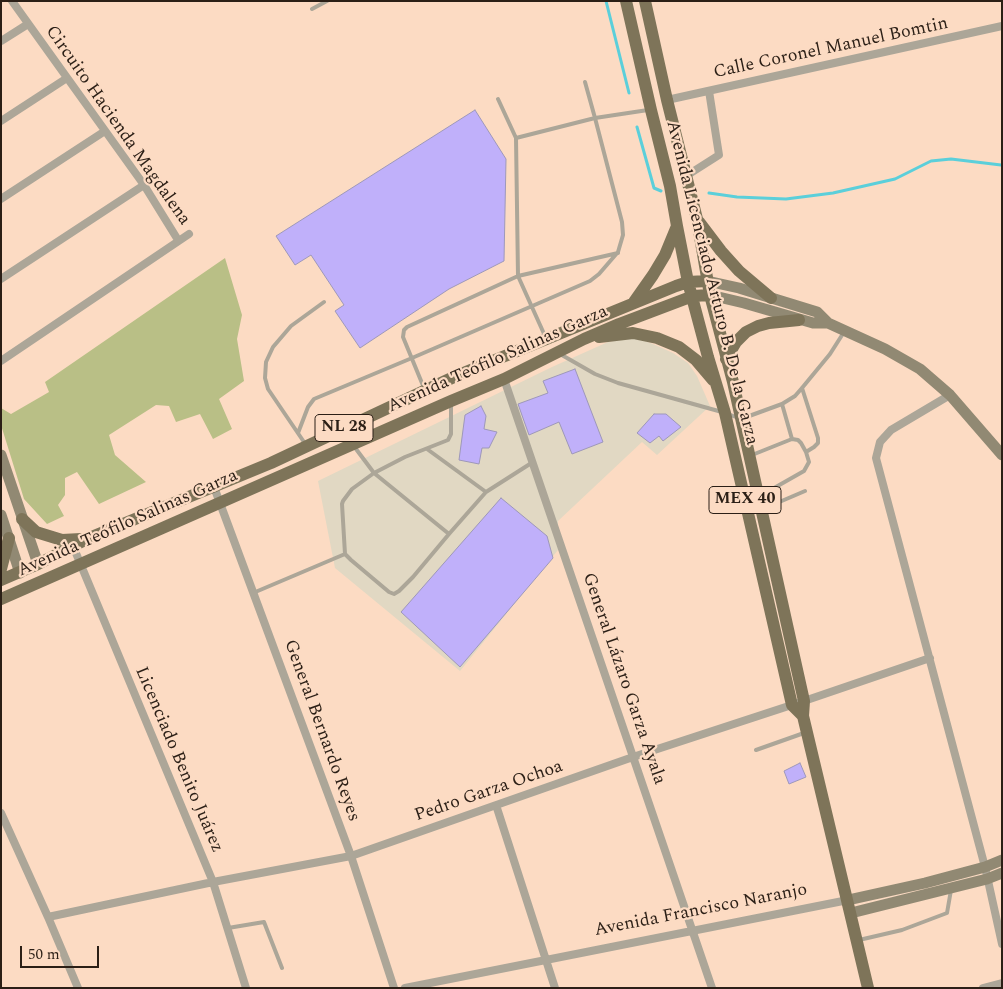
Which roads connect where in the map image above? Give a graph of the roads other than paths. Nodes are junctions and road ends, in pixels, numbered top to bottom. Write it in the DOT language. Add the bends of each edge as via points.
graph roads {
  1 [pos="12,1"];
  2 [pos="327,1"];
  3 [pos="626,1"];
  4 [pos="646,1"];
  5 [pos="312,9"];
  6 [pos="28,24"];
  7 [pos="1002,26"];
  8 [pos="1,41"];
  9 [pos="67,78"];
  10 [pos="664,81"];
  11 [pos="585,82"];
  12 [pos="709,91"];
  13 [pos="498,99"];
  14 [pos="667,100"];
  15 [pos="651,110"];
  16 [pos="596,118"];
  17 [pos="1,122"];
  18 [pos="105,131"];
  19 [pos="516,138"];
  20 [pos="677,139"];
  21 [pos="686,176"];
  22 [pos="144,186"];
  23 [pos="1,199"];
  24 [pos="697,219"];
  25 [pos="677,226"];
  26 [pos="189,234"];
  27 [pos="178,240"];
  28 [pos="618,252"];
  29 [pos="518,276"];
  30 [pos="1,279"];
  31 [pos="707,281"];
  32 [pos="688,282"];
  33 [pos="710,295"];
  34 [pos="693,296"];
  35 [pos="771,298"];
  36 [pos="324,302"];
  37 [pos="634,303"];
  38 [pos="532,307"];
  39 [pos="799,320"];
  40 [pos="828,323"];
  41 [pos="846,330"];
  42 [pos="546,338"];
  43 [pos="584,339"];
  44 [pos="558,352"];
  45 [pos="412,358"];
  46 [pos="726,359"];
  47 [pos="1,361"];
  48 [pos="456,376"];
  49 [pos="504,379"];
  50 [pos="716,384"];
  51 [pos="802,388"];
  52 [pos="424,390"];
  53 [pos="464,395"];
  54 [pos="950,395"];
  55 [pos="451,401"];
  56 [pos="782,404"];
  57 [pos="725,413"];
  58 [pos="740,418"];
  59 [pos="298,433"];
  60 [pos="792,439"];
  61 [pos="352,444"];
  62 [pos="306,446"];
  63 [pos="427,449"];
  64 [pos="806,452"];
  65 [pos="1002,455"];
  66 [pos="1,456"];
  67 [pos="750,456"];
  68 [pos="533,462"];
  69 [pos="374,473"];
  70 [pos="214,487"];
  71 [pos="805,491"];
  72 [pos="486,492"];
  73 [pos="758,497"];
  74 [pos="220,502"];
  75 [pos="761,510"];
  76 [pos="1,515"];
  77 [pos="22,519"];
  78 [pos="449,534"];
  79 [pos="9,538"];
  80 [pos="89,538"];
  81 [pos="72,546"];
  82 [pos="345,554"];
  83 [pos="38,564"];
  84 [pos="80,564"];
  85 [pos="1,569"];
  86 [pos="20,573"];
  87 [pos="1,580"];
  88 [pos="253,593"];
  89 [pos="1,599"];
  90 [pos="930,658"];
  91 [pos="798,703"];
  92 [pos="807,733"];
  93 [pos="756,750"];
  94 [pos="633,757"];
  95 [pos="496,805"];
  96 [pos="1,813"];
  97 [pos="351,856"];
  98 [pos="1002,860"];
  99 [pos="984,867"];
  100 [pos="1002,873"];
  101 [pos="987,879"];
  102 [pos="213,882"];
  103 [pos="951,888"];
  104 [pos="848,900"];
  105 [pos="851,913"];
  106 [pos="48,917"];
  107 [pos="228,928"];
  108 [pos="693,931"];
  109 [pos="857,940"];
  110 [pos="1002,944"];
  111 [pos="546,959"];
  112 [pos="282,968"];
  113 [pos="1002,983"];
  114 [pos="78,988"];
  115 [pos="246,988"];
  116 [pos="394,988"];
  117 [pos="405,988"];
  118 [pos="555,988"];
  119 [pos="712,988"];
  120 [pos="868,988"];
  121 [pos="983,988"];
  1 -- 6 [label="street, Circuito Hacienda Magdalena"];
  2 -- 5 [label="lane"];
  3 -- 15 [label="main road, Avenida Licenciado Arturo B. De la Garza / MEX 40"];
  4 -- 10 [label="main road, Avenida Licenciado Arturo B. De la Garza / MEX 40"];
  6 -- 8 [label="street"];
  6 -- 9 [label="street, Circuito Hacienda Magdalena"];
  7 -- 12 [label="street, Calle Coronel Manuel Bomtin"];
  9 -- 17 [label="street"];
  9 -- 18 [label="street, Circuito Hacienda Magdalena"];
  10 -- 14 [label="main road, Avenida Licenciado Arturo B. De la Garza / MEX 40"];
  10 -- 15 [label="main road"];
  11 -- 16 [label="lane"];
  12 -- 14 [label="street, Calle Coronel Manuel Bomtin"];
  12 -- 21 [label="street" via="719,155"];
  13 -- 19 [label="lane"];
  14 -- 20 [label="main road, Avenida Licenciado Arturo B. De la Garza / MEX 40"];
  15 -- 16 [label="lane"];
  15 -- 20 [label="main road"];
  15 -- 25 [label="main road, Avenida Licenciado Arturo B. De la Garza / MEX 40"];
  16 -- 19 [label="lane"];
  16 -- 28 [label="lane" via="622,222 623,235"];
  18 -- 22 [label="street, Circuito Hacienda Magdalena"];
  18 -- 23 [label="street"];
  19 -- 29 [label="lane"];
  20 -- 21 [label="main road, Avenida Licenciado Arturo B. De la Garza / MEX 40"];
  21 -- 24 [label="main road, Avenida Licenciado Arturo B. De la Garza / MEX 40"];
  22 -- 27 [label="street, Circuito Hacienda Magdalena"];
  22 -- 30 [label="street"];
  24 -- 31 [label="main road, Avenida Licenciado Arturo B. De la Garza / MEX 40"];
  24 -- 35 [label="main road" via="739,271"];
  25 -- 32 [label="main road, Avenida Licenciado Arturo B. De la Garza / MEX 40"];
  25 -- 37 [label="main road" via="665,255"];
  26 -- 27 [label="street"];
  27 -- 47 [label="street, Circuito Hacienda Magdalena"];
  28 -- 29 [label="lane"];
  28 -- 38 [label="lane" via="590,281"];
  29 -- 38 [label="lane"];
  29 -- 45 [label="lane" via="407,327 403,337"];
  31 -- 32 [label="main road, Avenida Teófilo Salinas Garza / NL 28"];
  31 -- 33 [label="main road, Avenida Licenciado Arturo B. De la Garza / MEX 40"];
  31 -- 35 [label="main road"];
  32 -- 34 [label="main road, Avenida Licenciado Arturo B. De la Garza / MEX 40"];
  32 -- 37 [label="main road, Avenida Teófilo Salinas Garza / NL 28"];
  33 -- 34 [label="main road, Avenida Teófilo Salinas Garza / NL 28"];
  33 -- 39 [label="main road"];
  33 -- 46 [label="main road, Avenida Licenciado Arturo B. De la Garza / MEX 40"];
  34 -- 43 [label="main road, Avenida Teófilo Salinas Garza / NL 28"];
  34 -- 50 [label="main road, Avenida Licenciado Arturo B. De la Garza / MEX 40"];
  35 -- 40 [label="main road" via="816,312"];
  36 -- 59 [label="lane" via="291,326 273,347 266,362 268,389"];
  37 -- 42 [label="main road, Avenida Teófilo Salinas Garza / NL 28"];
  38 -- 42 [label="lane"];
  38 -- 45 [label="lane"];
  39 -- 40 [label="main road"];
  39 -- 46 [label="main road" via="769,323 746,332"];
  40 -- 41 [label="main road"];
  41 -- 51 [label="lane"];
  41 -- 54 [label="main road" via="920,368"];
  42 -- 48 [label="main road, Avenida Teófilo Salinas Garza / NL 28"];
  43 -- 44 [label="main road, Avenida Teófilo Salinas Garza / NL 28"];
  43 -- 50 [label="main road" via="634,333 657,338 679,347 696,360"];
  44 -- 49 [label="main road, Avenida Teófilo Salinas Garza / NL 28"];
  44 -- 57 [label="lane" via="595,374 618,383"];
  45 -- 52 [label="lane"];
  45 -- 59 [label="lane" via="314,399"];
  46 -- 58 [label="main road, Avenida Licenciado Arturo B. De la Garza / MEX 40"];
  48 -- 52 [label="main road, Avenida Teófilo Salinas Garza / NL 28"];
  48 -- 53 [label="main road"];
  49 -- 53 [label="main road, Avenida Teófilo Salinas Garza / NL 28"];
  49 -- 68 [label="street, General Lázaro Garza Ayala"];
  50 -- 57 [label="main road, Avenida Licenciado Arturo B. De la Garza / MEX 40"];
  51 -- 56 [label="lane"];
  51 -- 64 [label="lane" via="818,438 818,443"];
  52 -- 62 [label="main road, Avenida Teófilo Salinas Garza / NL 28"];
  53 -- 55 [label="main road, Avenida Teófilo Salinas Garza / NL 28"];
  54 -- 65 [label="main road"];
  54 -- 90 [label="street" via="891,430 880,442 876,458"];
  55 -- 61 [label="main road, Avenida Teófilo Salinas Garza / NL 28"];
  55 -- 63 [label="lane" via="451,434 448,440"];
  56 -- 58 [label="lane"];
  56 -- 60 [label="lane"];
  57 -- 58 [label="lane"];
  57 -- 91 [label="main road, Avenida Licenciado Arturo B. De la Garza / MEX 40"];
  58 -- 67 [label="main road, Avenida Licenciado Arturo B. De la Garza / MEX 40"];
  59 -- 62 [label="lane"];
  60 -- 64 [label="lane" via="798,440"];
  60 -- 67 [label="lane"];
  61 -- 69 [label="lane"];
  61 -- 74 [label="main road, Avenida Teófilo Salinas Garza / NL 28"];
  62 -- 70 [label="main road, Avenida Teófilo Salinas Garza / NL 28"];
  63 -- 69 [label="lane"];
  63 -- 72 [label="lane"];
  64 -- 73 [label="lane" via="809,462 804,471"];
  66 -- 77 [label="main road"];
  67 -- 73 [label="main road, Avenida Licenciado Arturo B. De la Garza / MEX 40"];
  68 -- 72 [label="lane"];
  68 -- 94 [label="street, General Lázaro Garza Ayala"];
  69 -- 78 [label="lane"];
  69 -- 82 [label="lane" via="352,489 343,501"];
  70 -- 74 [label="street, General Bernardo Reyes"];
  70 -- 80 [label="main road, Avenida Teófilo Salinas Garza / NL 28"];
  71 -- 75 [label="lane"];
  72 -- 78 [label="lane"];
  73 -- 75 [label="main road, Avenida Licenciado Arturo B. De la Garza / MEX 40"];
  74 -- 84 [label="main road, Avenida Teófilo Salinas Garza / NL 28"];
  74 -- 88 [label="street, General Bernardo Reyes"];
  75 -- 91 [label="main road, Avenida Licenciado Arturo B. De la Garza / MEX 40"];
  76 -- 79 [label="main road"];
  77 -- 80 [label="main road" via="36,532 62,540"];
  77 -- 83 [label="main road"];
  78 -- 82 [label="lane" via="414,577 394,594"];
  79 -- 85 [label="main road"];
  79 -- 86 [label="main road"];
  80 -- 81 [label="main road, Avenida Teófilo Salinas Garza / NL 28"];
  81 -- 83 [label="main road, Avenida Teófilo Salinas Garza / NL 28"];
  81 -- 84 [label="street, Licenciado Benito Juárez"];
  82 -- 88 [label="lane"];
  83 -- 86 [label="main road, Avenida Teófilo Salinas Garza / NL 28"];
  84 -- 89 [label="main road, Avenida Teófilo Salinas Garza / NL 28"];
  84 -- 102 [label="street, Licenciado Benito Juárez"];
  86 -- 87 [label="main road, Avenida Teófilo Salinas Garza / NL 28"];
  88 -- 97 [label="street, General Bernardo Reyes"];
  90 -- 91 [label="street, Pedro Garza Ochoa"];
  90 -- 99 [label="street"];
  91 -- 92 [label="main road, Avenida Licenciado Arturo B. De la Garza / MEX 40"];
  91 -- 94 [label="street, Pedro Garza Ochoa"];
  92 -- 93 [label="lane"];
  92 -- 104 [label="main road, Avenida Licenciado Arturo B. De la Garza / MEX 40"];
  94 -- 95 [label="street, Pedro Garza Ochoa"];
  94 -- 108 [label="street, General Lázaro Garza Ayala"];
  95 -- 97 [label="street, Pedro Garza Ochoa"];
  95 -- 111 [label="street"];
  96 -- 106 [label="street"];
  97 -- 102 [label="street, Pedro Garza Ochoa"];
  97 -- 116 [label="street, General Bernardo Reyes"];
  98 -- 99 [label="main road, Avenida Francisco Naranjo"];
  99 -- 101 [label="street"];
  99 -- 104 [label="main road, Avenida Francisco Naranjo"];
  100 -- 101 [label="main road"];
  101 -- 103 [label="main road"];
  101 -- 110 [label="street"];
  102 -- 106 [label="street, Pedro Garza Ochoa"];
  102 -- 107 [label="street, Licenciado Benito Juárez"];
  103 -- 105 [label="main road"];
  103 -- 109 [label="lane" via="946,913 902,930"];
  104 -- 105 [label="main road, Avenida Licenciado Arturo B. De la Garza / MEX 40"];
  104 -- 108 [label="street, Avenida Francisco Naranjo"];
  105 -- 109 [label="main road, Avenida Licenciado Arturo B. De la Garza / MEX 40"];
  106 -- 114 [label="street"];
  107 -- 112 [label="lane" via="264,922"];
  107 -- 115 [label="street, Licenciado Benito Juárez"];
  108 -- 111 [label="street, Avenida Francisco Naranjo"];
  108 -- 119 [label="street, General Lázaro Garza Ayala"];
  109 -- 120 [label="main road, Avenida Licenciado Arturo B. De la Garza / MEX 40"];
  111 -- 117 [label="street, Avenida Francisco Naranjo"];
  111 -- 118 [label="street"];
  113 -- 121 [label="street"];
}
